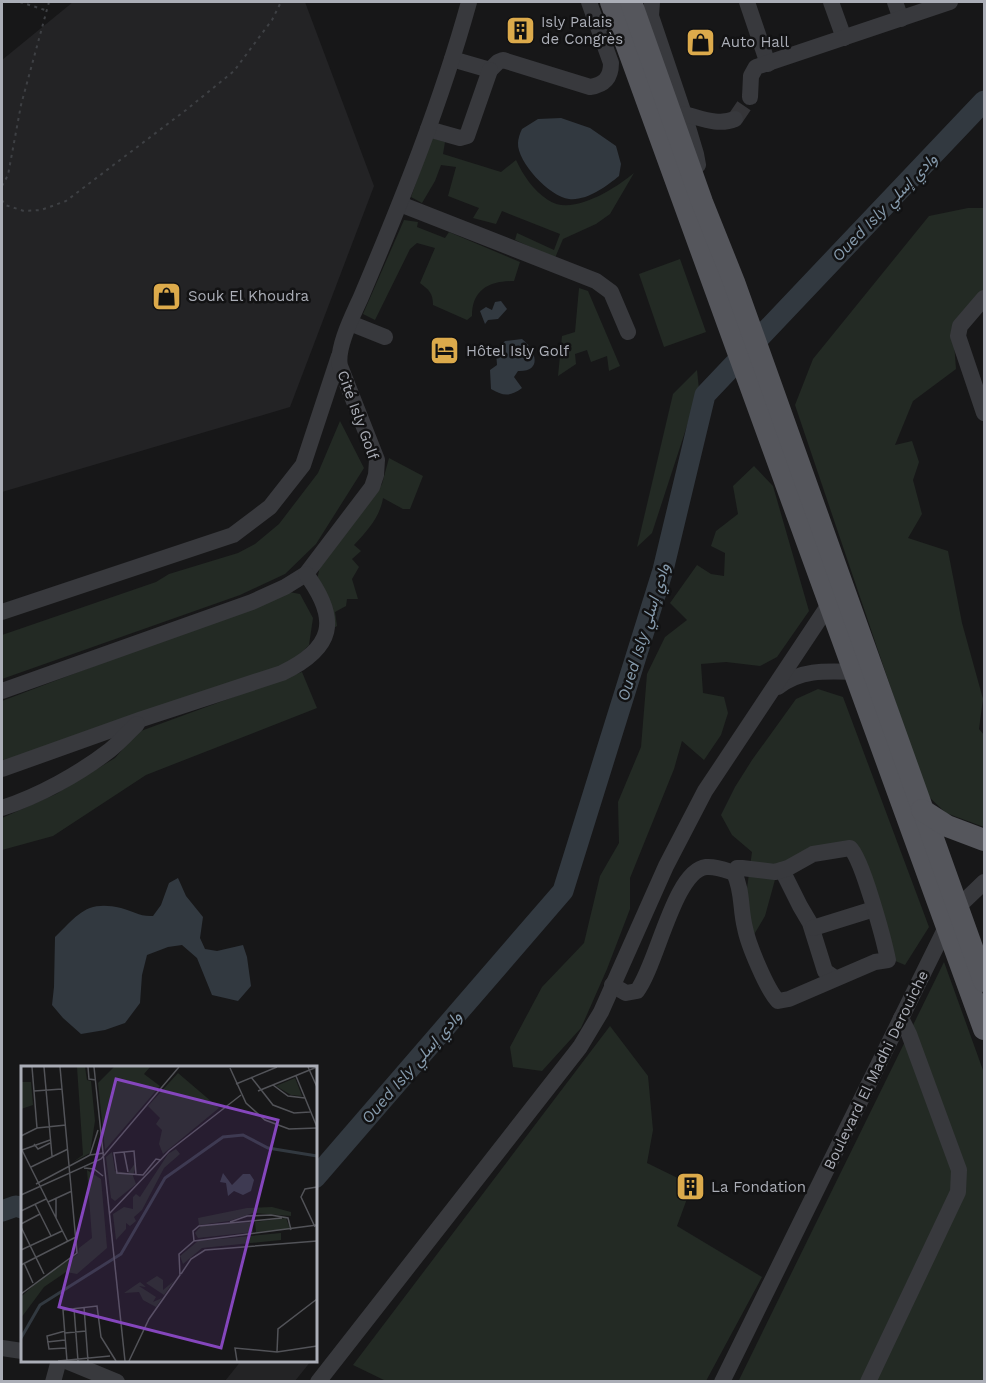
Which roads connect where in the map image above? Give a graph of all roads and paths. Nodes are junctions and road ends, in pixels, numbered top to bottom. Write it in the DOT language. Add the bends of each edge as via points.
graph roads {
  1 [pos="20,2"];
  2 [pos="49,2"];
  3 [pos="281,2"];
  4 [pos="469,2"];
  5 [pos="589,2"];
  6 [pos="611,2"];
  7 [pos="631,2"];
  8 [pos="652,2"];
  9 [pos="747,2"];
  10 [pos="831,2"];
  11 [pos="895,2"];
  12 [pos="950,2"];
  13 [pos="45,10"];
  14 [pos="901,19"];
  15 [pos="844,38"];
  16 [pos="452,59"];
  17 [pos="632,60"];
  18 [pos="768,64"];
  19 [pos="490,70"];
  20 [pos="579,84"];
  21 [pos="750,97"];
  22 [pos="684,114"];
  23 [pos="735,119"];
  24 [pos="428,129"];
  25 [pos="2,186"];
  26 [pos="2,200"];
  27 [pos="702,202"];
  28 [pos="400,204"];
  29 [pos="984,298"];
  30 [pos="732,304"];
  31 [pos="350,323"];
  32 [pos="628,332"];
  33 [pos="385,337"];
  34 [pos="339,356"];
  35 [pos="984,413"];
  36 [pos="782,443"];
  37 [pos="306,574"];
  38 [pos="830,603"];
  39 [pos="2,612"];
  40 [pos="855,672"];
  41 [pos="2,691"];
  42 [pos="772,691"];
  43 [pos="142,719"];
  44 [pos="2,769"];
  45 [pos="2,808"];
  46 [pos="922,810"];
  47 [pos="984,840"];
  48 [pos="782,870"];
  49 [pos="734,873"];
  50 [pos="984,882"];
  51 [pos="874,909"];
  52 [pos="813,928"];
  53 [pos="958,934"];
  54 [pos="834,978"];
  55 [pos="984,981"];
  56 [pos="612,985"];
  57 [pos="902,1018"];
  58 [pos="984,1029"];
  59 [pos="2,1348"];
  60 [pos="21,1351"];
  61 [pos="58,1362"];
  62 [pos="69,1362"];
  63 [pos="53,1382"];
  64 [pos="117,1382"];
  65 [pos="318,1382"];
  66 [pos="722,1382"];
  67 [pos="868,1382"];
  1 -- 13 [label="path"];
  2 -- 13 [label="path"];
  3 -- 26 [label="path" via="234,70 66,201 24,211 5,205"];
  4 -- 16 [label="street, Cité Isly Golf"];
  5 -- 20 [label="street" via="611,72 599,86"];
  6 -- 17 [label="main road"];
  7 -- 27 [label="main road"];
  8 -- 22 [label="street" via="651,16"];
  9 -- 18 [label="street"];
  10 -- 15 [label="street"];
  11 -- 14 [label="street"];
  12 -- 14 [label="street"];
  13 -- 25 [label="path" via="8,176"];
  14 -- 15 [label="street"];
  15 -- 18 [label="street"];
  16 -- 19 [label="street"];
  16 -- 24 [label="street, Cité Isly Golf"];
  17 -- 20 [label="street" via="609,92 590,94"];
  17 -- 30 [label="main road"];
  18 -- 21 [label="street" via="752,72"];
  19 -- 20 [label="street" via="503,60"];
  19 -- 24 [label="street" via="467,136 460,138"];
  22 -- 23 [label="street" via="717,122"];
  22 -- 27 [label="street" via="696,154"];
  24 -- 28 [label="street, Cité Isly Golf"];
  27 -- 30 [label="main road"];
  28 -- 31 [label="street, Cité Isly Golf"];
  28 -- 32 [label="street" via="596,281 611,292"];
  29 -- 35 [label="street" via="958,332"];
  30 -- 36 [label="main road"];
  31 -- 33 [label="street"];
  31 -- 34 [label="street, Cité Isly Golf"];
  34 -- 37 [label="street, Cité Isly Golf" via="377,460 376,475 366,497"];
  34 -- 39 [label="street" via="303,465 270,507 232,535"];
  36 -- 38 [label="main road"];
  36 -- 46 [label="main road"];
  37 -- 41 [label="street, Cité Isly Golf" via="252,602"];
  37 -- 43 [label="street" via="327,613 327,628 323,640 302,663"];
  38 -- 40 [label="main road"];
  38 -- 42 [label="street"];
  40 -- 42 [label="street" via="800,675"];
  40 -- 53 [label="main road"];
  42 -- 56 [label="street" via="705,791"];
  43 -- 44 [label="street"];
  43 -- 45 [label="street" via="110,750 81,769"];
  46 -- 47 [label="main road" via="947,826"];
  46 -- 53 [label="main road"];
  48 -- 49 [label="street" via="737,868"];
  48 -- 51 [label="street" via="813,854 850,848"];
  48 -- 52 [label="street"];
  49 -- 54 [label="street" via="750,946 775,999 789,999"];
  49 -- 56 [label="street" via="708,866 693,873 680,892 641,985 632,993"];
  50 -- 53 [label="street"];
  51 -- 52 [label="street"];
  51 -- 54 [label="street" via="888,960"];
  52 -- 54 [label="street" via="825,971"];
  53 -- 55 [label="main road"];
  53 -- 57 [label="street, Boulevard El Madhi Derouiche"];
  53 -- 58 [label="main road"];
  56 -- 65 [label="street" via="580,1047"];
  57 -- 66 [label="street, Boulevard El Madhi Derouiche"];
  57 -- 67 [label="street" via="959,1170 960,1182"];
  59 -- 60 [label="street"];
  61 -- 63 [label="street"];
  62 -- 64 [label="street"];
}
